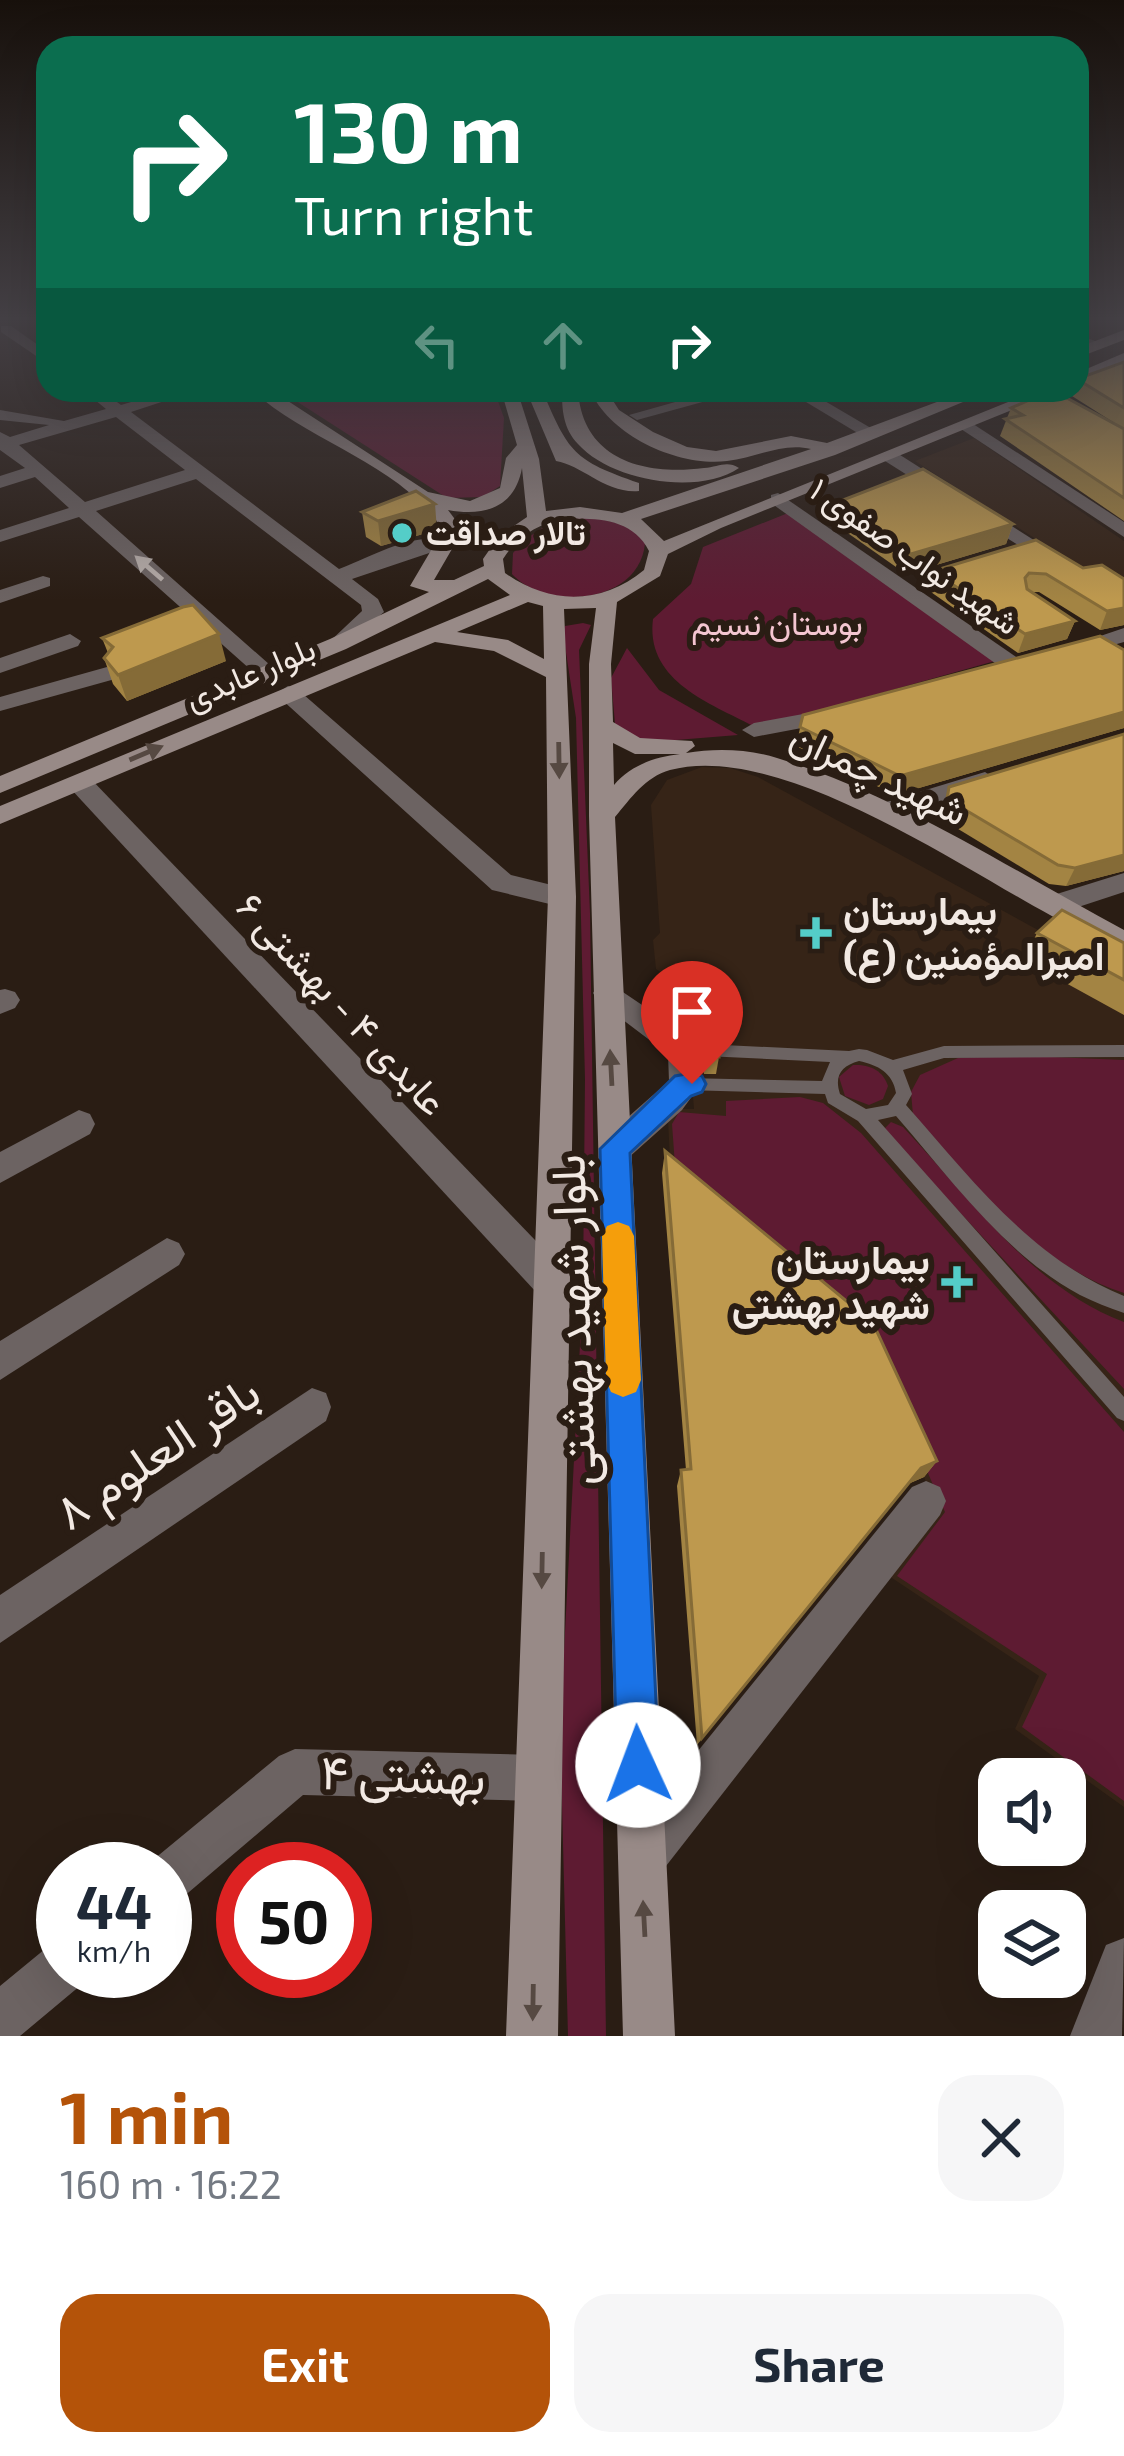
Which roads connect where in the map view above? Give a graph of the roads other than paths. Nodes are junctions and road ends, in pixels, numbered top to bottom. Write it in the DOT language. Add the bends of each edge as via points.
graph roads {
  1 [pos="117,411"];
  2 [pos="121,411"];
  3 [pos="292,411"];
  4 [pos="515,411"];
  5 [pos="542,411"];
  6 [pos="571,411"];
  7 [pos="611,411"];
  8 [pos="653,411"];
  9 [pos="831,411"];
  10 [pos="931,411"];
  11 [pos="1009,411"];
  12 [pos="0,415"];
  13 [pos="637,415"];
  14 [pos="74,424"];
  15 [pos="967,425"];
  16 [pos="872,434"];
  17 [pos="552,439"];
  18 [pos="651,439"];
  19 [pos="2,442"];
  20 [pos="526,446"];
  21 [pos="760,449"];
  22 [pos="598,451"];
  23 [pos="829,451"];
  24 [pos="891,457"];
  25 [pos="38,470"];
  26 [pos="201,471"];
  27 [pos="533,479"];
  28 [pos="565,480"];
  29 [pos="0,482"];
  30 [pos="722,489"];
  31 [pos="413,491"];
  32 [pos="778,500"];
  33 [pos="680,501"];
  34 [pos="83,510"];
  35 [pos="537,518"];
  36 [pos="617,518"];
  37 [pos="714,524"];
  38 [pos="1124,531"];
  39 [pos="0,536"];
  40 [pos="443,545"];
  41 [pos="1033,545"];
  42 [pos="658,551"];
  43 [pos="1011,552"];
  44 [pos="493,569"];
  45 [pos="340,576"];
  46 [pos="1085,580"];
  47 [pos="43,582"];
  48 [pos="459,586"];
  49 [pos="0,597"];
  50 [pos="541,599"];
  51 [pos="608,600"];
  52 [pos="1064,621"];
  53 [pos="427,635"];
  54 [pos="1124,635"];
  55 [pos="70,641"];
  56 [pos="602,643"];
  57 [pos="1097,643"];
  58 [pos="338,644"];
  59 [pos="555,659"];
  60 [pos="1124,661"];
  61 [pos="0,666"];
  62 [pos="1014,666"];
  63 [pos="268,673"];
  64 [pos="107,674"];
  65 [pos="978,676"];
  66 [pos="288,693"];
  67 [pos="0,704"];
  68 [pos="852,710"];
  69 [pos="600,724"];
  70 [pos="754,730"];
  71 [pos="1014,772"];
  72 [pos="79,782"];
  73 [pos="0,784"];
  74 [pos="882,812"];
  75 [pos="0,816"];
  76 [pos="602,816"];
  77 [pos="1124,882"];
  78 [pos="562,897"];
  79 [pos="1054,905"];
  80 [pos="1124,944"];
  81 [pos="608,994"];
  82 [pos="683,1049"];
  83 [pos="1124,1052"];
  84 [pos="848,1057"];
  85 [pos="892,1067"];
  86 [pos="685,1084"];
  87 [pos="829,1088"];
  88 [pos="897,1106"];
  89 [pos="864,1116"];
  90 [pos="79,1124"];
  91 [pos="615,1149"];
  92 [pos="0,1169"];
  93 [pos="167,1255"];
  94 [pos="549,1280"];
  95 [pos="1124,1305"];
  96 [pos="0,1362"];
  97 [pos="312,1408"];
  98 [pos="1124,1412"];
  99 [pos="926,1501"];
  100 [pos="0,1621"];
  101 [pos="537,1778"];
  102 [pos="192,1858"];
  103 [pos="641,1860"];
  104 [pos="1124,1964"];
  105 [pos="36,1989"];
  106 [pos="0,2019"];
  107 [pos="532,2036"];
  108 [pos="649,2036"];
  109 [pos="1096,2036"];
  1 -- 14 [label="street"];
  2 -- 26 [label="street"];
  3 -- 31 [label="main road"];
  4 -- 20 [label="main road"];
  5 -- 17 [label="main road"];
  6 -- 22 [label="main road"];
  7 -- 18 [label="main road"];
  8 -- 13 [label="street"];
  9 -- 16 [label="street"];
  10 -- 16 [label="main road"];
  11 -- 15 [label="main road"];
  12 -- 14 [label="street"];
  14 -- 19 [label="street"];
  15 -- 24 [label="main road"];
  15 -- 38 [label="street"];
  16 -- 23 [label="main road"];
  17 -- 28 [label="main road"];
  17 -- 30 [label="main road" via="582,469 622,486"];
  18 -- 21 [label="main road" via="704,456"];
  18 -- 22 [label="main road" via="642,457"];
  19 -- 25 [label="street"];
  20 -- 27 [label="main road"];
  20 -- 31 [label="main road" via="509,490 490,504 457,507"];
  21 -- 22 [label="main road" via="723,470 675,476 624,467"];
  21 -- 23 [label="main road" via="802,439"];
  23 -- 30 [label="main road"];
  24 -- 32 [label="main road"];
  24 -- 41 [label="street"];
  25 -- 29 [label="street"];
  25 -- 34 [label="street"];
  26 -- 34 [label="street"];
  26 -- 45 [label="street"];
  27 -- 28 [label="main road"];
  27 -- 35 [label="main road"];
  28 -- 36 [label="main road"];
  30 -- 33 [label="main road"];
  31 -- 40 [label="main road" via="451,522"];
  32 -- 37 [label="main road"];
  32 -- 62 [label="street, شهید نواب صفوی ۱" via="912,583"];
  33 -- 36 [label="main road"];
  33 -- 37 [label="main road" via="681,518"];
  34 -- 39 [label="street"];
  63 -- 34 [label="street, one-way"];
  35 -- 36 [label="main road"];
  35 -- 44 [label="main road" via="498,549"];
  36 -- 42 [label="main road" via="652,536"];
  37 -- 42 [label="main road"];
  40 -- 45 [label="street"];
  40 -- 48 [label="main road" via="420,586"];
  41 -- 43 [label="street"];
  41 -- 46 [label="street"];
  42 -- 51 [label="main road" via="645,581"];
  44 -- 48 [label="main road, بلوار عابدی"];
  44 -- 50 [label="main road" via="503,583"];
  45 -- 58 [label="street" via="373,612"];
  47 -- 49 [label="street"];
  48 -- 58 [label="main road, بلوار عابدی"];
  50 -- 51 [label="main road, بلوار عابدی"];
  50 -- 53 [label="main road, بلوار عابدی"];
  50 -- 59 [label="main road, بلوار شهید بهشتی"];
  51 -- 56 [label="main road, بلوار شهید بهشتی"];
  52 -- 57 [label="street"];
  53 -- 59 [label="main road"];
  53 -- 66 [label="main road, بلوار عابدی"];
  54 -- 57 [label="street"];
  55 -- 61 [label="street"];
  56 -- 59 [label="main road" via="582,637"];
  56 -- 69 [label="main road, بلوار شهید بهشتی"];
  57 -- 60 [label="street"];
  57 -- 62 [label="street"];
  58 -- 63 [label="main road, بلوار عابدی"];
  59 -- 78 [label="main road, بلوار شهید بهشتی, one-way"];
  62 -- 65 [label="street"];
  63 -- 73 [label="main road, بلوار عابدی"];
  64 -- 67 [label="street"];
  72 -- 66 [label="main road, بلوار عابدی, one-way"];
  66 -- 78 [label="street" via="502,883"];
  68 -- 70 [label="street"];
  69 -- 74 [label="main road" via="622,742 649,749 755,748 825,776"];
  69 -- 76 [label="main road, بلوار شهید بهشتی"];
  71 -- 74 [label="street"];
  72 -- 75 [label="main road, بلوار عابدی"];
  72 -- 94 [label="street, عابدی ۴ - بهشتی ۶"];
  74 -- 76 [label="main road, شهید چمران" via="771,764 717,756 646,770"];
  74 -- 79 [label="main road, شهید چمران"];
  76 -- 81 [label="main road, بلوار شهید بهشتی"];
  77 -- 79 [label="street"];
  78 -- 94 [label="main road, بلوار شهید بهشتی"];
  79 -- 80 [label="main road, شهید چمران"];
  81 -- 82 [label="street"];
  91 -- 81 [label="main road, بلوار شهید بهشتی, one-way"];
  82 -- 84 [label="lane"];
  82 -- 86 [label="street"];
  83 -- 85 [label="lane" via="944,1052"];
  84 -- 85 [label="lane" via="871,1056"];
  84 -- 87 [label="lane" via="831,1068"];
  85 -- 88 [label="lane" via="903,1084"];
  86 -- 87 [label="lane"];
  86 -- 91 [label="street"];
  87 -- 89 [label="lane"];
  88 -- 89 [label="lane"];
  88 -- 95 [label="lane" via="1030,1251 1071,1284"];
  89 -- 98 [label="lane"];
  90 -- 92 [label="street"];
  91 -- 103 [label="main road, بلوار شهید بهشتی"];
  93 -- 96 [label="street"];
  94 -- 101 [label="main road, بلوار شهید بهشتی, one-way"];
  97 -- 100 [label="street, باقر العلوم ۸"];
  99 -- 103 [label="street"];
  101 -- 102 [label="street, بهشتی ۴" via="295,1772"];
  101 -- 107 [label="main road, بلوار شهید بهشتی, one-way"];
  108 -- 103 [label="main road, بلوار شهید بهشتی, one-way"];
  104 -- 109 [label="street"];
  105 -- 106 [label="street"];
}
